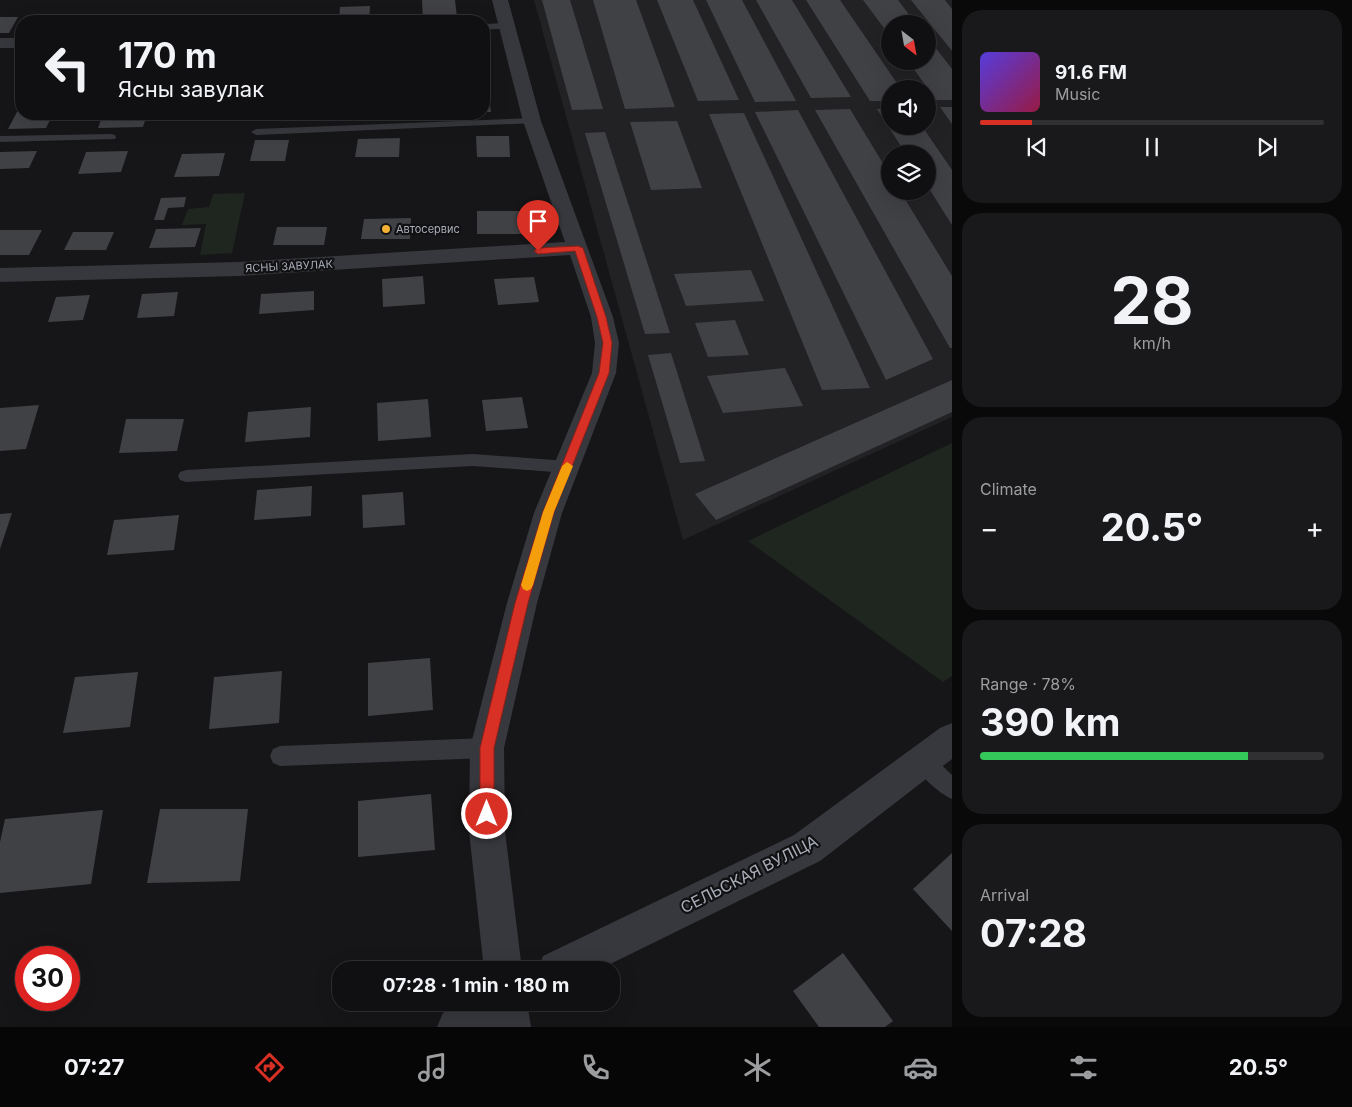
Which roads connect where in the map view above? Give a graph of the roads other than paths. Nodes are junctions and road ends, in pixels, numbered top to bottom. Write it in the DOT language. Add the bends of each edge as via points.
graph roads {
  1 [pos="500,0"];
  2 [pos="495,27"];
  3 [pos="0,43"];
  4 [pos="15,43"];
  5 [pos="532,121"];
  6 [pos="256,132"];
  7 [pos="111,137"];
  8 [pos="0,139"];
  9 [pos="578,248"];
  10 [pos="0,275"];
  11 [pos="567,467"];
  12 [pos="186,476"];
  13 [pos="952,739"];
  14 [pos="487,748"];
  15 [pos="280,756"];
  16 [pos="924,761"];
  17 [pos="952,789"];
  18 [pos="502,961"];
  19 [pos="575,961"];
  20 [pos="481,1011"];
  21 [pos="508,1011"];
  22 [pos="457,1027"];
  23 [pos="511,1027"];
  1 -- 2 [label="street"];
  2 -- 5 [label="street"];
  3 -- 4 [label="street"];
  5 -- 6 [label="lane"];
  5 -- 9 [label="street"];
  7 -- 8 [label="lane"];
  9 -- 10 [label="street, ЯСНЫ ЗАВУЛАК" via="239,269"];
  9 -- 11 [label="street" via="602,317 607,343 604,373"];
  11 -- 12 [label="lane" via="473,460"];
  11 -- 14 [label="street" via="548,512 522,603"];
  13 -- 16 [label="street, СЕЛЬСКАЯ ВУЛІЦА"];
  14 -- 15 [label="lane"];
  14 -- 18 [label="street" via="487,831"];
  16 -- 17 [label="lane"];
  16 -- 19 [label="street, СЕЛЬСКАЯ ВУЛІЦА" via="807,848"];
  20 -- 22 [label="street"];
  21 -- 23 [label="street"];
}
